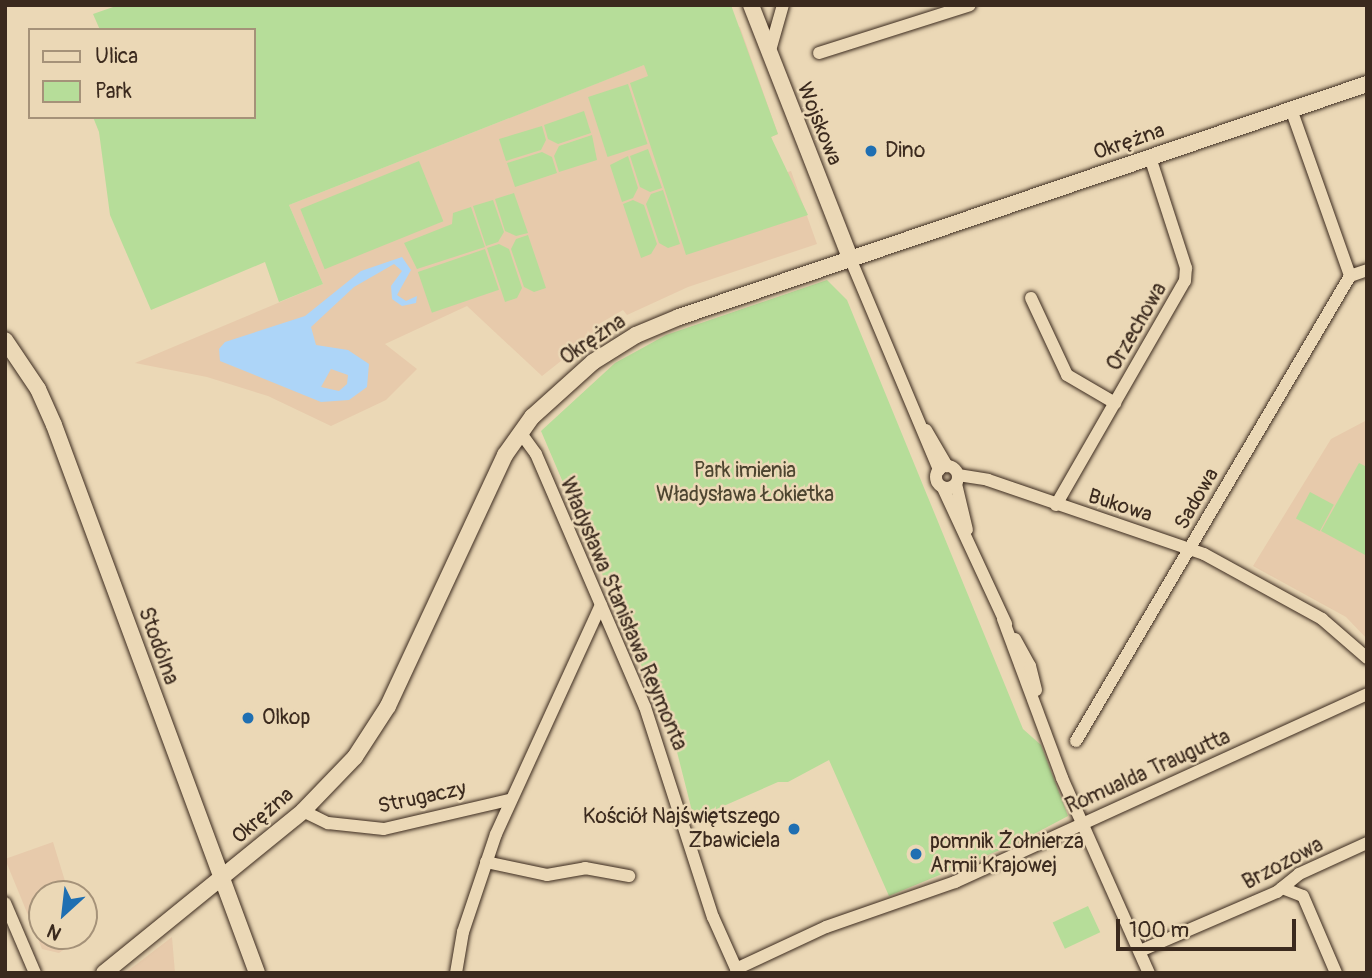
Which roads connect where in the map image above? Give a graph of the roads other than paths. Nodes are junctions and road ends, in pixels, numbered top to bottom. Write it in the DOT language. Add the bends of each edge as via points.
graph roads {
  1 [pos="751,5"];
  2 [pos="783,5"];
  3 [pos="970,5"];
  4 [pos="819,53"];
  5 [pos="769,54"];
  6 [pos="1367,84"];
  7 [pos="1291,110"];
  8 [pos="1150,157"];
  9 [pos="850,258"];
  10 [pos="1367,270"];
  11 [pos="1350,276"];
  12 [pos="1031,298"];
  13 [pos="5,340"];
  14 [pos="1115,403"];
  15 [pos="520,432"];
  16 [pos="943,468"];
  17 [pos="952,482"];
  18 [pos="1056,505"];
  19 [pos="1190,549"];
  20 [pos="601,605"];
  21 [pos="1367,658"];
  22 [pos="1367,694"];
  23 [pos="1076,741"];
  24 [pos="509,800"];
  25 [pos="303,811"];
  26 [pos="1083,822"];
  27 [pos="1367,844"];
  28 [pos="486,862"];
  29 [pos="629,876"];
  30 [pos="223,879"];
  31 [pos="1282,888"];
  32 [pos="5,903"];
  33 [pos="1140,951"];
  34 [pos="737,971"];
  35 [pos="35,973"];
  36 [pos="104,973"];
  37 [pos="257,973"];
  38 [pos="456,973"];
  39 [pos="1149,973"];
  40 [pos="1336,973"];
  1 -- 5 [label="street, Wojskowa"];
  2 -- 5 [label="street"];
  3 -- 4 [label="street"];
  5 -- 9 [label="street, Wojskowa"];
  6 -- 7 [label="street, Okrężna"];
  7 -- 8 [label="street, Okrężna"];
  7 -- 11 [label="street"];
  8 -- 9 [label="street, Okrężna"];
  8 -- 14 [label="street, Orzechowa" via="1186,268 1185,281"];
  9 -- 15 [label="street, Okrężna" via="636,335 567,382"];
  9 -- 16 [label="street" via="917,419"];
  10 -- 11 [label="street"];
  11 -- 19 [label="street, Sadowa"];
  12 -- 14 [label="street" via="1067,375"];
  13 -- 30 [label="street, Stodólna" via="38,389 54,425"];
  14 -- 18 [label="street, Orzechowa"];
  15 -- 20 [label="street, Władysława Stanisława Reymonta" via="531,444"];
  15 -- 25 [label="street, Okrężna" via="482,498 380,721 342,772"];
  16 -- 17 [label="street"];
  16 -- 17 [label="street" via="936,480"];
  17 -- 18 [label="street, Bukowa" via="988,480"];
  17 -- 26 [label="street" via="969,541"];
  18 -- 19 [label="street, Bukowa"];
  19 -- 21 [label="street, Bukowa" via="1322,619"];
  19 -- 23 [label="street, Sadowa"];
  20 -- 24 [label="street"];
  20 -- 34 [label="street, Władysława Stanisława Reymonta" via="655,730 713,917"];
  22 -- 26 [label="street, Romualda Traugutta"];
  24 -- 25 [label="street, Strugaczy" via="384,829 328,823"];
  24 -- 28 [label="street"];
  25 -- 30 [label="street, Okrężna"];
  26 -- 33 [label="street"];
  26 -- 34 [label="street, Romualda Traugutta" via="906,903 826,927"];
  27 -- 31 [label="street, Brzozowa" via="1299,874"];
  28 -- 29 [label="street" via="547,875 585,868"];
  28 -- 38 [label="street" via="463,932"];
  30 -- 36 [label="street, Okrężna"];
  30 -- 37 [label="street, Stodólna"];
  31 -- 33 [label="street, Brzozowa"];
  31 -- 40 [label="street" via="1303,895"];
  32 -- 35 [label="street"];
  33 -- 39 [label="street"];
}
